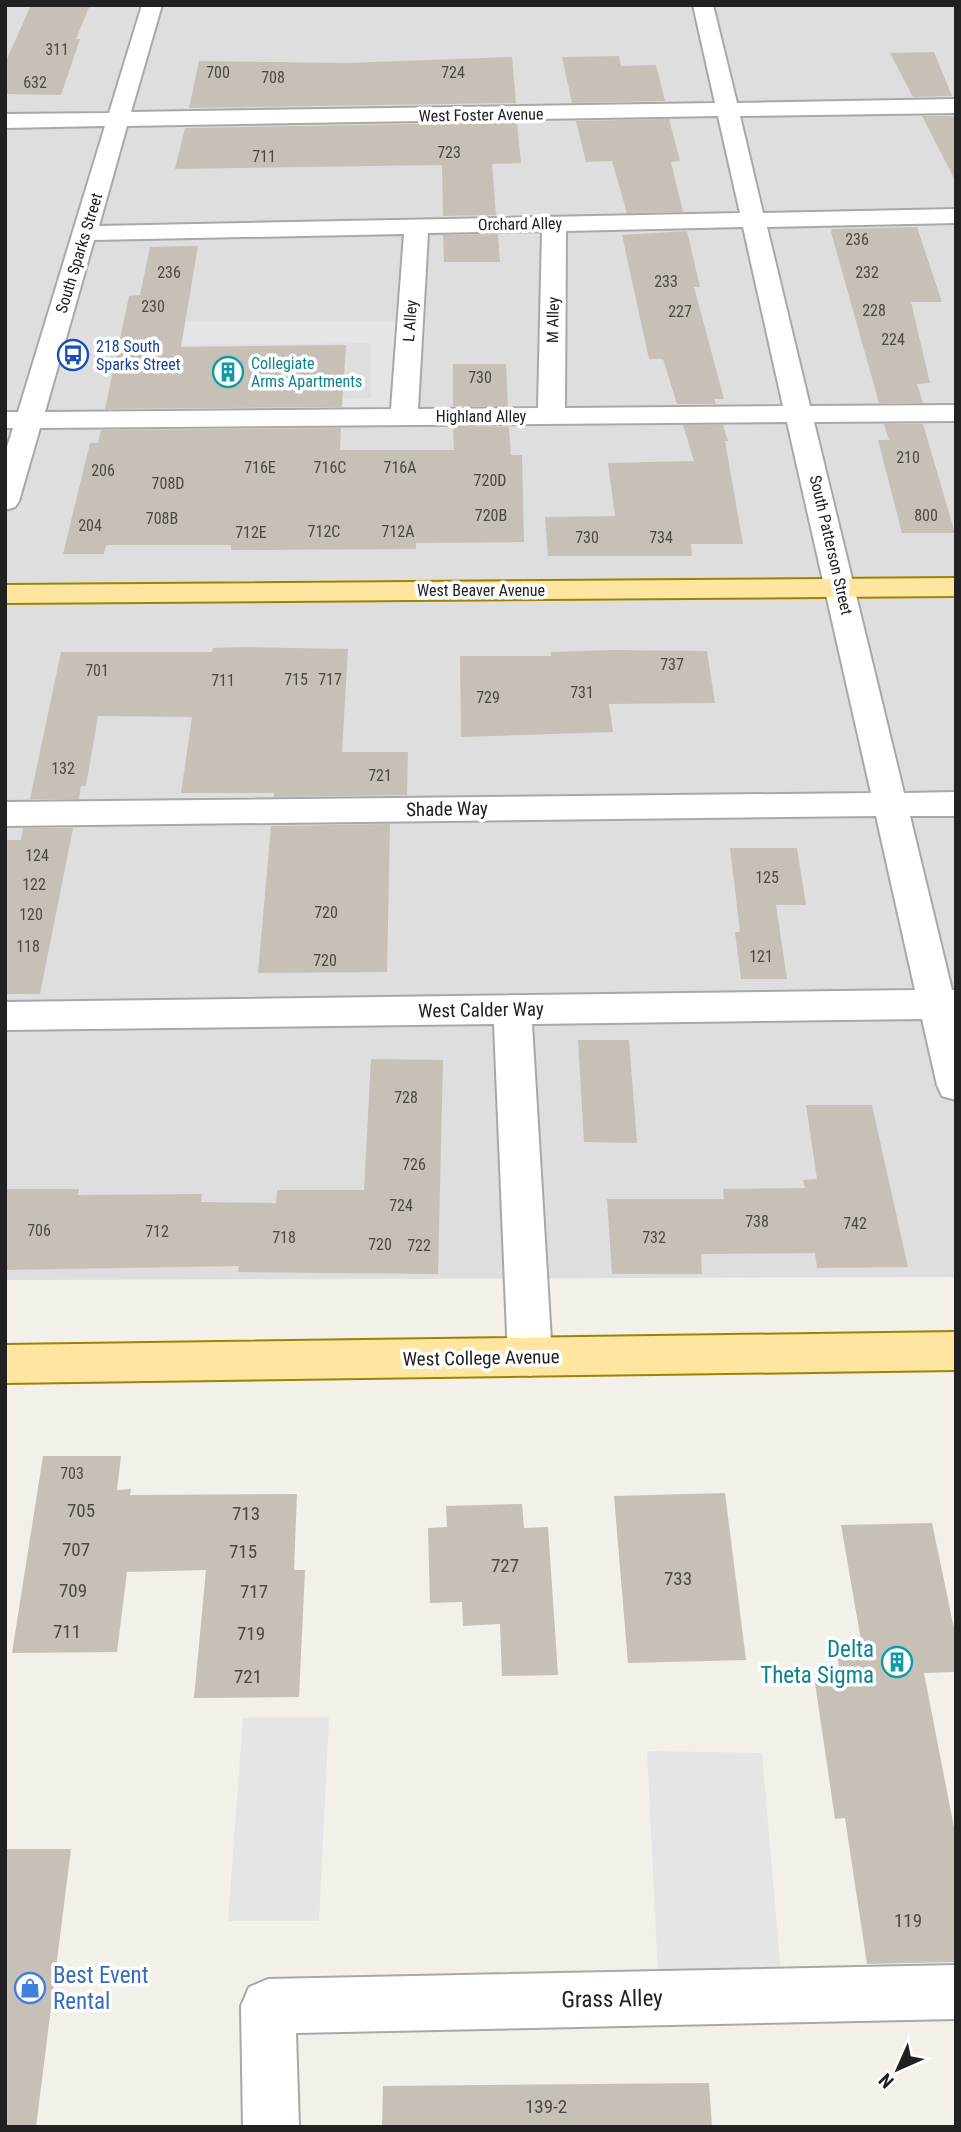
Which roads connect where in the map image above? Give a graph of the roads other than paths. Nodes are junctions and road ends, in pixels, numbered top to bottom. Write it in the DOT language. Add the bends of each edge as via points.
graph roads {
  1 [pos="152,5"];
  2 [pos="703,5"];
  3 [pos="956,106"];
  4 [pos="728,111"];
  5 [pos="5,121"];
  6 [pos="118,122"];
  7 [pos="956,216"];
  8 [pos="751,220"];
  9 [pos="554,224"];
  10 [pos="416,227"];
  11 [pos="85,233"];
  12 [pos="956,413"];
  13 [pos="800,415"];
  14 [pos="404,416"];
  15 [pos="551,416"];
  16 [pos="17,420"];
  17 [pos="5,501"];
  18 [pos="841,587"];
  19 [pos="956,587"];
  20 [pos="5,594"];
  21 [pos="889,804"];
  22 [pos="956,804"];
  23 [pos="5,814"];
  24 [pos="946,1004"];
  25 [pos="512,1010"];
  26 [pos="5,1016"];
  27 [pos="956,1085"];
  28 [pos="956,1351"];
  29 [pos="530,1357"];
  30 [pos="5,1364"];
  31 [pos="956,1992"];
  32 [pos="271,2127"];
  1 -- 6 [label="street, South Sparks Street"];
  2 -- 4 [label="street, South Patterson Street"];
  3 -- 4 [label="street, West Foster Avenue"];
  4 -- 6 [label="street, West Foster Avenue"];
  4 -- 8 [label="street, South Patterson Street"];
  5 -- 6 [label="street, West Foster Avenue"];
  6 -- 11 [label="street, South Sparks Street"];
  7 -- 8 [label="street, Orchard Alley"];
  8 -- 9 [label="street, Orchard Alley"];
  8 -- 13 [label="street, South Patterson Street"];
  9 -- 10 [label="street, Orchard Alley"];
  9 -- 15 [label="street, M Alley"];
  10 -- 11 [label="street, Orchard Alley"];
  10 -- 14 [label="street, L Alley"];
  11 -- 16 [label="street, South Sparks Street"];
  12 -- 13 [label="street, Highland Alley"];
  13 -- 15 [label="street, Highland Alley"];
  13 -- 18 [label="street, South Patterson Street"];
  14 -- 15 [label="street, Highland Alley"];
  14 -- 16 [label="street, Highland Alley"];
  16 -- 17 [label="street, South Sparks Street"];
  18 -- 19 [label="main road, West Beaver Avenue"];
  18 -- 20 [label="main road, West Beaver Avenue"];
  18 -- 21 [label="street, South Patterson Street"];
  21 -- 22 [label="street, Shade Way"];
  21 -- 23 [label="street, Shade Way"];
  21 -- 24 [label="street, South Patterson Street"];
  24 -- 25 [label="street, West Calder Way"];
  24 -- 27 [label="street, South Patterson Street"];
  25 -- 26 [label="street, West Calder Way"];
  25 -- 29 [label="street"];
  28 -- 29 [label="main road, West College Avenue"];
  29 -- 30 [label="main road, West College Avenue"];
  31 -- 32 [label="street, Grass Alley" via="268,2006"];
}
